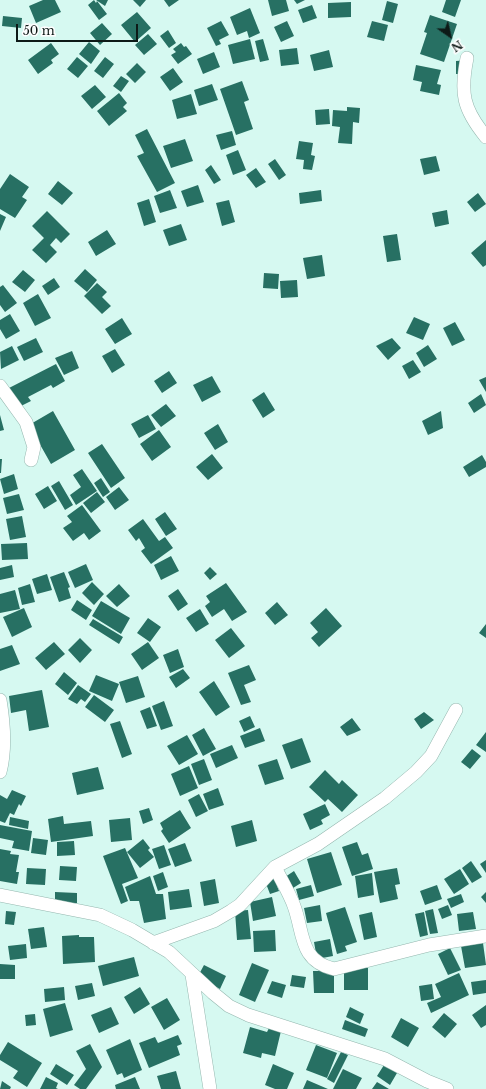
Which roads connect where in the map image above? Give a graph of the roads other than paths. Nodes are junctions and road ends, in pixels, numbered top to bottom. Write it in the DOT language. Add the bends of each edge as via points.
graph roads {
  1 [pos="467,58"];
  2 [pos="486,137"];
  3 [pos="0,386"];
  4 [pos="31,460"];
  5 [pos="0,700"];
  6 [pos="456,710"];
  7 [pos="0,772"];
  8 [pos="275,867"];
  9 [pos="0,895"];
  10 [pos="486,936"];
  11 [pos="153,943"];
  12 [pos="192,975"];
  13 [pos="210,1089"];
  14 [pos="447,1089"];
  1 -- 2 [label="street" via="462,81 465,104 472,119"];
  3 -- 4 [label="street" via="26,422 34,447"];
  5 -- 7 [label="street" via="4,756"];
  6 -- 8 [label="street" via="431,756 416,772 350,823"];
  8 -- 10 [label="street" via="294,906 306,950 314,960 326,967 334,969 429,945"];
  8 -- 11 [label="street" via="240,905 231,911 214,921"];
  9 -- 11 [label="street" via="100,915"];
  11 -- 12 [label="street" via="169,952"];
  12 -- 13 [label="street"];
  12 -- 14 [label="street" via="229,1006 248,1015 385,1059"];
}
